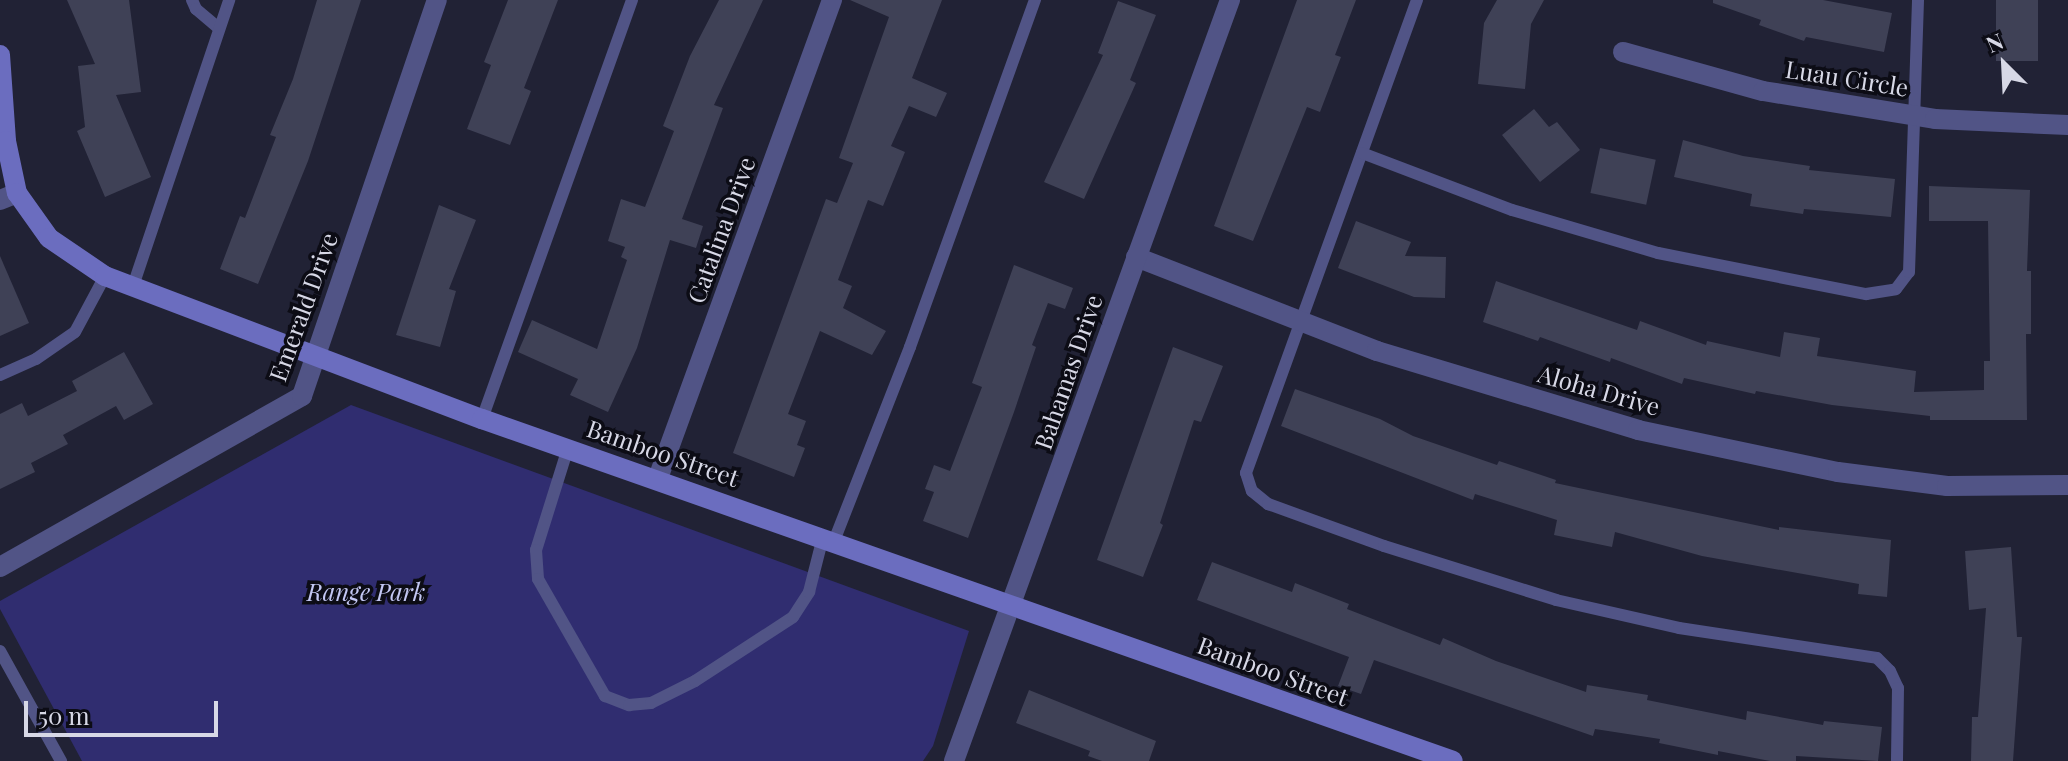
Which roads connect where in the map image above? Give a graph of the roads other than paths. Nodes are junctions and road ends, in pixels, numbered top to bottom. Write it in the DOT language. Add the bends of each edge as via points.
graph roads {
  1 [pos="192,0"];
  2 [pos="229,0"];
  3 [pos="437,0"];
  4 [pos="632,0"];
  5 [pos="832,0"];
  6 [pos="1035,0"];
  7 [pos="1230,0"];
  8 [pos="1417,0"];
  9 [pos="1918,0"];
  10 [pos="219,28"];
  11 [pos="1623,52"];
  12 [pos="0,55"];
  13 [pos="1917,116"];
  14 [pos="2068,125"];
  15 [pos="1362,153"];
  16 [pos="9,196"];
  17 [pos="1136,257"];
  18 [pos="105,276"];
  19 [pos="133,286"];
  20 [pos="1300,321"];
  21 [pos="314,358"];
  22 [pos="0,375"];
  23 [pos="482,419"];
  24 [pos="568,448"];
  25 [pos="658,478"];
  26 [pos="2068,485"];
  27 [pos="829,539"];
  28 [pos="0,567"];
  29 [pos="1013,605"];
  30 [pos="0,651"];
  31 [pos="61,761"];
  32 [pos="954,761"];
  33 [pos="1453,761"];
  34 [pos="1897,761"];
  1 -- 10 [label="lane"];
  2 -- 10 [label="lane"];
  3 -- 21 [label="street, Emerald Drive"];
  4 -- 23 [label="lane"];
  5 -- 25 [label="street, Catalina Drive"];
  6 -- 27 [label="lane" via="910,347"];
  7 -- 17 [label="street, Bahamas Drive"];
  8 -- 15 [label="lane"];
  9 -- 13 [label="lane"];
  10 -- 19 [label="lane"];
  11 -- 13 [label="street, Luau Circle" via="1763,91"];
  12 -- 16 [label="street, Bamboo Street"];
  13 -- 14 [label="street, Luau Circle"];
  13 -- 15 [label="lane" via="1909,272 1896,289 1866,294 1658,253 1512,210"];
  15 -- 20 [label="lane"];
  16 -- 18 [label="street, Bamboo Street" via="49,238"];
  17 -- 20 [label="street, Aloha Drive"];
  17 -- 29 [label="street, Bahamas Drive"];
  18 -- 19 [label="street, Bamboo Street"];
  18 -- 22 [label="lane" via="75,332 36,359"];
  19 -- 21 [label="street, Bamboo Street"];
  20 -- 26 [label="street, Aloha Drive" via="1377,351 1638,430 1838,472 1947,486"];
  20 -- 34 [label="lane" via="1246,473 1252,491 1268,504 1556,600 1679,628 1877,658 1898,688"];
  21 -- 23 [label="street, Bamboo Street"];
  21 -- 28 [label="street, Emerald Drive" via="302,396"];
  23 -- 24 [label="street, Bamboo Street"];
  24 -- 25 [label="street, Bamboo Street"];
  24 -- 27 [label="lane" via="536,550 538,579 605,696 629,705 651,703 695,681 793,617 809,592"];
  25 -- 27 [label="street, Bamboo Street"];
  27 -- 29 [label="street, Bamboo Street"];
  29 -- 32 [label="street, Bahamas Drive"];
  29 -- 33 [label="street, Bamboo Street"];
  30 -- 31 [label="lane"];
}
